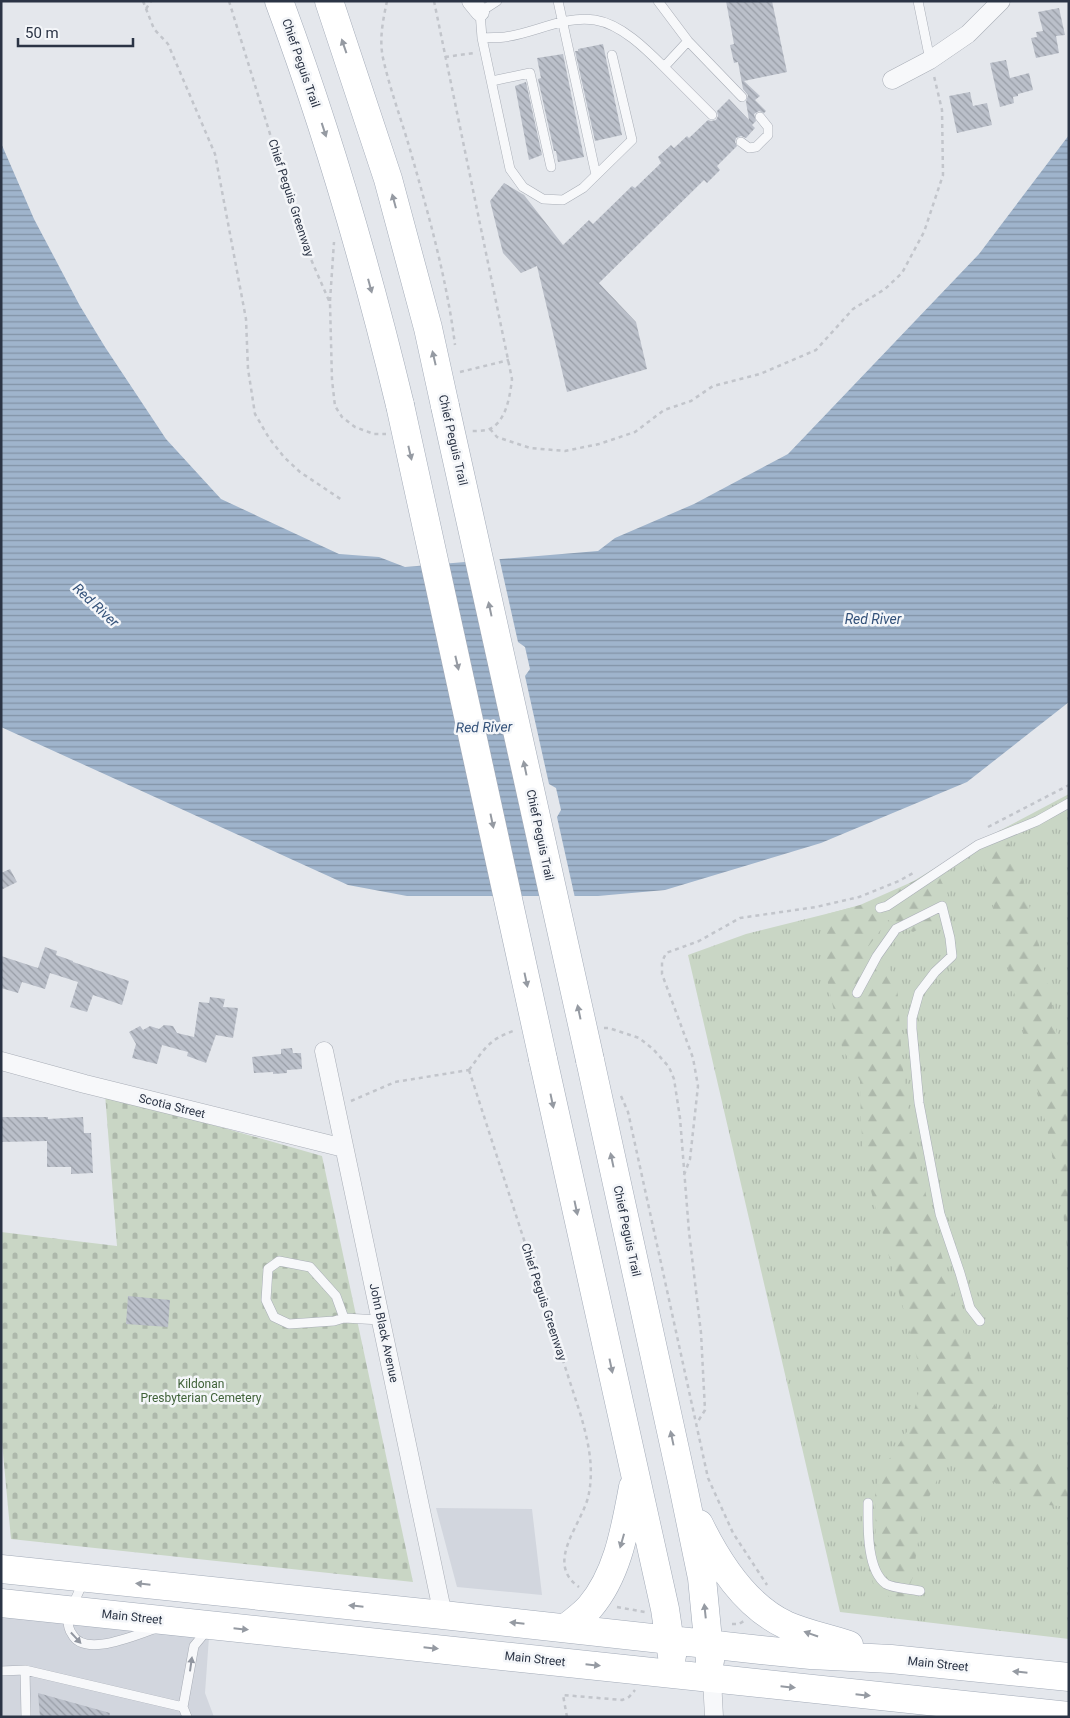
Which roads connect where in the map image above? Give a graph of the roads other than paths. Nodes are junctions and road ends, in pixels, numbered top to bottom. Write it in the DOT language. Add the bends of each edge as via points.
graph roads {
  1 [pos="279,1"];
  2 [pos="329,1"];
  3 [pos="497,1"];
  4 [pos="558,1"];
  5 [pos="658,1"];
  6 [pos="918,1"];
  7 [pos="1001,1"];
  8 [pos="476,7"];
  9 [pos="562,23"];
  10 [pos="482,38"];
  11 [pos="688,41"];
  12 [pos="612,55"];
  13 [pos="930,60"];
  14 [pos="664,66"];
  15 [pos="892,80"];
  16 [pos="492,81"];
  17 [pos="742,97"];
  18 [pos="712,115"];
  19 [pos="760,117"];
  20 [pos="741,142"];
  21 [pos="551,166"];
  22 [pos="596,175"];
  23 [pos="1069,803"];
  24 [pos="880,908"];
  25 [pos="857,992"];
  26 [pos="324,1051"];
  27 [pos="1,1061"];
  28 [pos="344,1148"];
  29 [pos="344,1318"];
  30 [pos="381,1320"];
  31 [pos="980,1321"];
  32 [pos="635,1476"];
  33 [pos="683,1486"];
  34 [pos="868,1503"];
  35 [pos="1,1569"];
  36 [pos="85,1578"];
  37 [pos="920,1591"];
  38 [pos="1,1603"];
  39 [pos="72,1610"];
  40 [pos="443,1614"];
  41 [pos="210,1626"];
  42 [pos="566,1628"];
  43 [pos="670,1640"];
  44 [pos="708,1644"];
  45 [pos="891,1658"];
  46 [pos="25,1670"];
  47 [pos="1,1671"];
  48 [pos="675,1674"];
  49 [pos="1069,1677"];
  50 [pos="712,1679"];
  51 [pos="183,1707"];
  52 [pos="1069,1716"];
  53 [pos="26,1717"];
  54 [pos="187,1717"];
  55 [pos="714,1717"];
  1 -- 32 [label="main road, Chief Peguis Trail, one-way, bridge" via="345,196 384,338"];
  33 -- 2 [label="main road, Chief Peguis Trail, one-way, bridge" via="428,328 388,179"];
  3 -- 8 [label="lane"];
  4 -- 9 [label="lane"];
  5 -- 11 [label="lane"];
  6 -- 13 [label="lane"];
  7 -- 13 [label="street" via="968,34"];
  8 -- 10 [label="lane"];
  9 -- 10 [label="lane" via="506,37"];
  9 -- 14 [label="lane" via="596,20 620,29"];
  9 -- 22 [label="lane"];
  10 -- 16 [label="lane"];
  11 -- 14 [label="lane"];
  11 -- 17 [label="lane"];
  12 -- 22 [label="lane" via="632,140"];
  13 -- 15 [label="street"];
  14 -- 18 [label="lane"];
  16 -- 21 [label="lane" via="530,73"];
  16 -- 22 [label="lane" via="510,169 523,187 543,199 562,200 583,188"];
  19 -- 20 [label="lane" via="768,127 768,136 756,147 749,148"];
  23 -- 24 [label="lane" via="1037,821 978,845"];
  25 -- 31 [label="lane" via="896,929 942,906 952,956 926,982 916,1003 912,1018 916,1078 940,1214 970,1308"];
  26 -- 28 [label="street, John Black Avenue"];
  27 -- 28 [label="street, Scotia Street"];
  28 -- 30 [label="street, John Black Avenue"];
  29 -- 29 [label="lane" via="336,1296 310,1267 279,1261 268,1269 266,1300 274,1317 289,1324"];
  29 -- 30 [label="lane"];
  30 -- 40 [label="street, John Black Avenue"];
  32 -- 42 [label="main road, one-way" via="624,1535 610,1573 590,1607"];
  32 -- 43 [label="main road, Chief Peguis Trail"];
  44 -- 33 [label="main road, Chief Peguis Trail, one-way" via="702,1578"];
  45 -- 33 [label="main road, one-way" via="802,1632 757,1605 736,1584 711,1550"];
  34 -- 37 [label="lane" via="870,1552 877,1574 886,1585"];
  35 -- 36 [label="main road, Main Street"];
  36 -- 39 [label="lane"];
  40 -- 36 [label="main road, Main Street, one-way"];
  38 -- 39 [label="main road, Main Street"];
  39 -- 41 [label="main road, Main Street, one-way"];
  42 -- 40 [label="main road, Main Street, one-way"];
  41 -- 48 [label="main road, Main Street, one-way"];
  51 -- 41 [label="lane, one-way" via="194,1646"];
  42 -- 43 [label="main road, Main Street"];
  43 -- 44 [label="main road, Main Street"];
  43 -- 48 [label="main road, Chief Peguis Trail"];
  44 -- 45 [label="main road, Main Street" via="811,1655"];
  44 -- 50 [label="main road, Chief Peguis Trail"];
  49 -- 45 [label="main road, Main Street, one-way"];
  46 -- 47 [label="lane"];
  46 -- 51 [label="lane"];
  46 -- 53 [label="lane"];
  48 -- 50 [label="main road, Main Street"];
  50 -- 52 [label="main road, Main Street, one-way"];
  50 -- 55 [label="street"];
  51 -- 54 [label="lane"];
}
